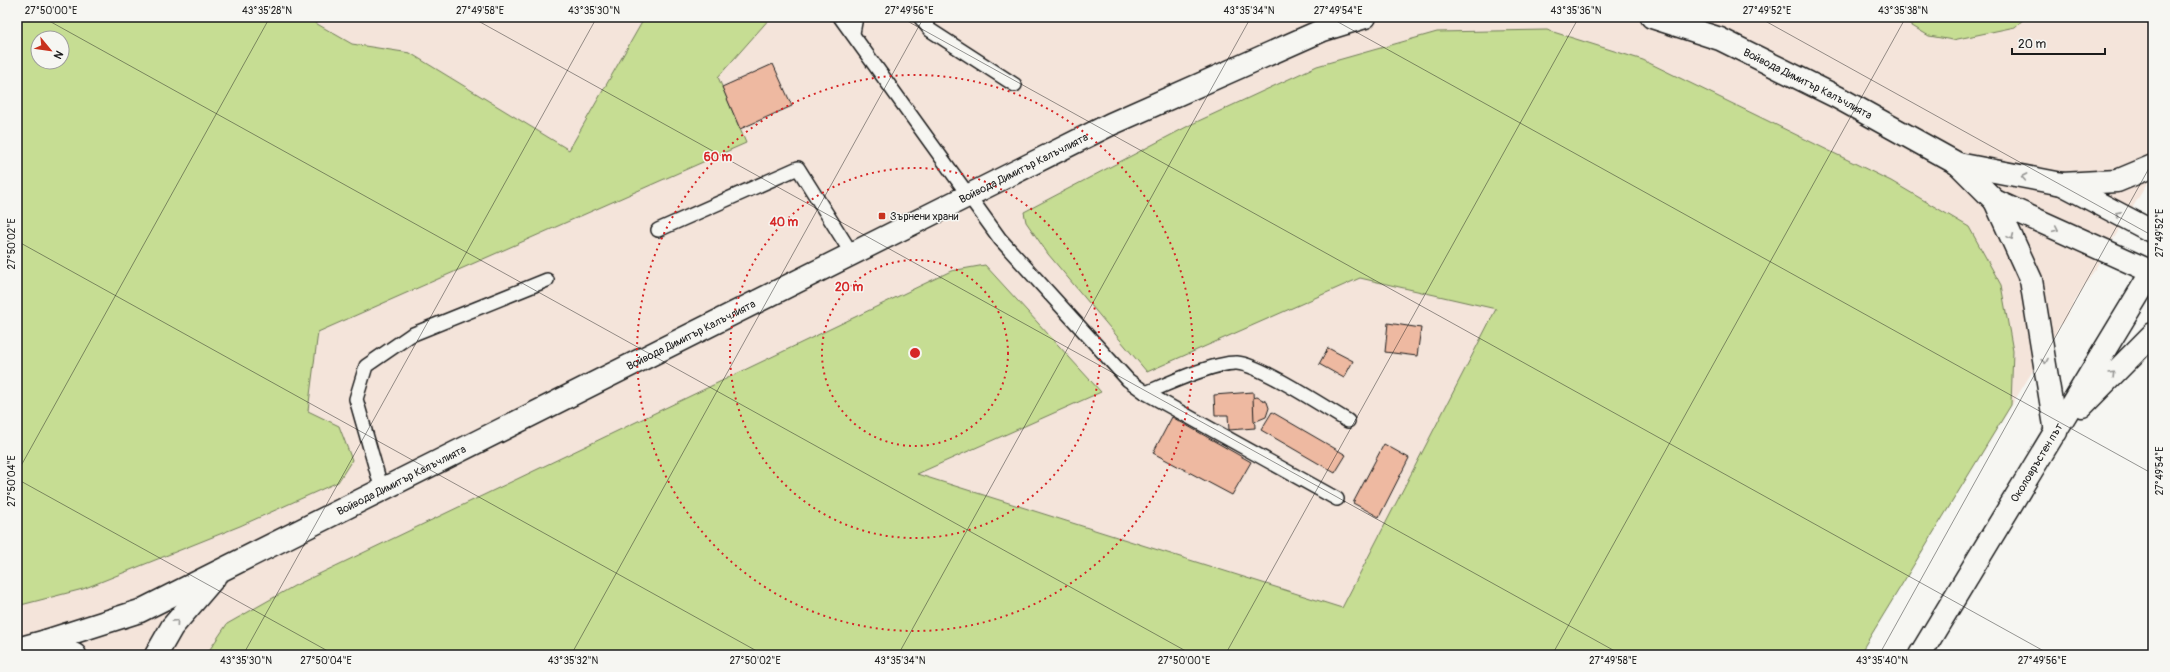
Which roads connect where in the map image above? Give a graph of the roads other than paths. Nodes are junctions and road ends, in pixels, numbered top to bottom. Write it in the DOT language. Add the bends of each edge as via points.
graph roads {
  1 [pos="840,17"];
  2 [pos="856,17"];
  3 [pos="920,17"];
  4 [pos="1365,17"];
  5 [pos="1652,17"];
  6 [pos="853,33"];
  7 [pos="1015,85"];
  8 [pos="1958,164"];
  9 [pos="2153,166"];
  10 [pos="2062,184"];
  11 [pos="968,196"];
  12 [pos="1995,201"];
  13 [pos="658,230"];
  14 [pos="2153,232"];
  15 [pos="852,254"];
  16 [pos="2153,272"];
  17 [pos="547,280"];
  18 [pos="2153,334"];
  19 [pos="1146,393"];
  20 [pos="1348,421"];
  21 [pos="2056,432"];
  22 [pos="382,490"];
  23 [pos="1337,498"];
  24 [pos="222,570"];
  25 [pos="41,648"];
  26 [pos="17,649"];
  27 [pos="75,655"];
  28 [pos="156,655"];
  29 [pos="1920,655"];
  1 -- 6 [label="lane"];
  2 -- 6 [label="lane"];
  3 -- 7 [label="lane" via="930,30"];
  4 -- 11 [label="street, Войвода Димитър Калъчлията" via="1323,30 1111,124"];
  5 -- 8 [label="street, Войвода Димитър Калъчлията" via="1720,39 1837,97"];
  6 -- 11 [label="lane"];
  10 -- 8 [label="street, one-way"];
  8 -- 12 [label="street"];
  9 -- 10 [label="street" via="2117,180"];
  14 -- 10 [label="street, one-way"];
  11 -- 15 [label="street, Войвода Димитър Калъчлията"];
  11 -- 19 [label="lane" via="1000,239 1112,363 1128,380"];
  12 -- 16 [label="street, one-way"];
  12 -- 21 [label="street, one-way" via="2031,280"];
  13 -- 15 [label="lane" via="798,168"];
  15 -- 22 [label="street, Войвода Димитър Калъчлията"];
  16 -- 21 [label="street, Околовръстен път"];
  17 -- 22 [label="lane" via="411,335 366,366 356,399"];
  21 -- 18 [label="street, one-way"];
  19 -- 20 [label="lane" via="1204,370 1236,363 1260,371"];
  19 -- 23 [label="lane"];
  21 -- 29 [label="street, Околовръстен път"];
  22 -- 24 [label="street, Войвода Димитър Калъчлията"];
  24 -- 25 [label="street, Войвода Димитър Калъчлията" via="140,611"];
  28 -- 24 [label="street, one-way" via="172,627"];
  25 -- 26 [label="street, Войвода Димитър Калъчлията"];
  25 -- 27 [label="street"];
}
